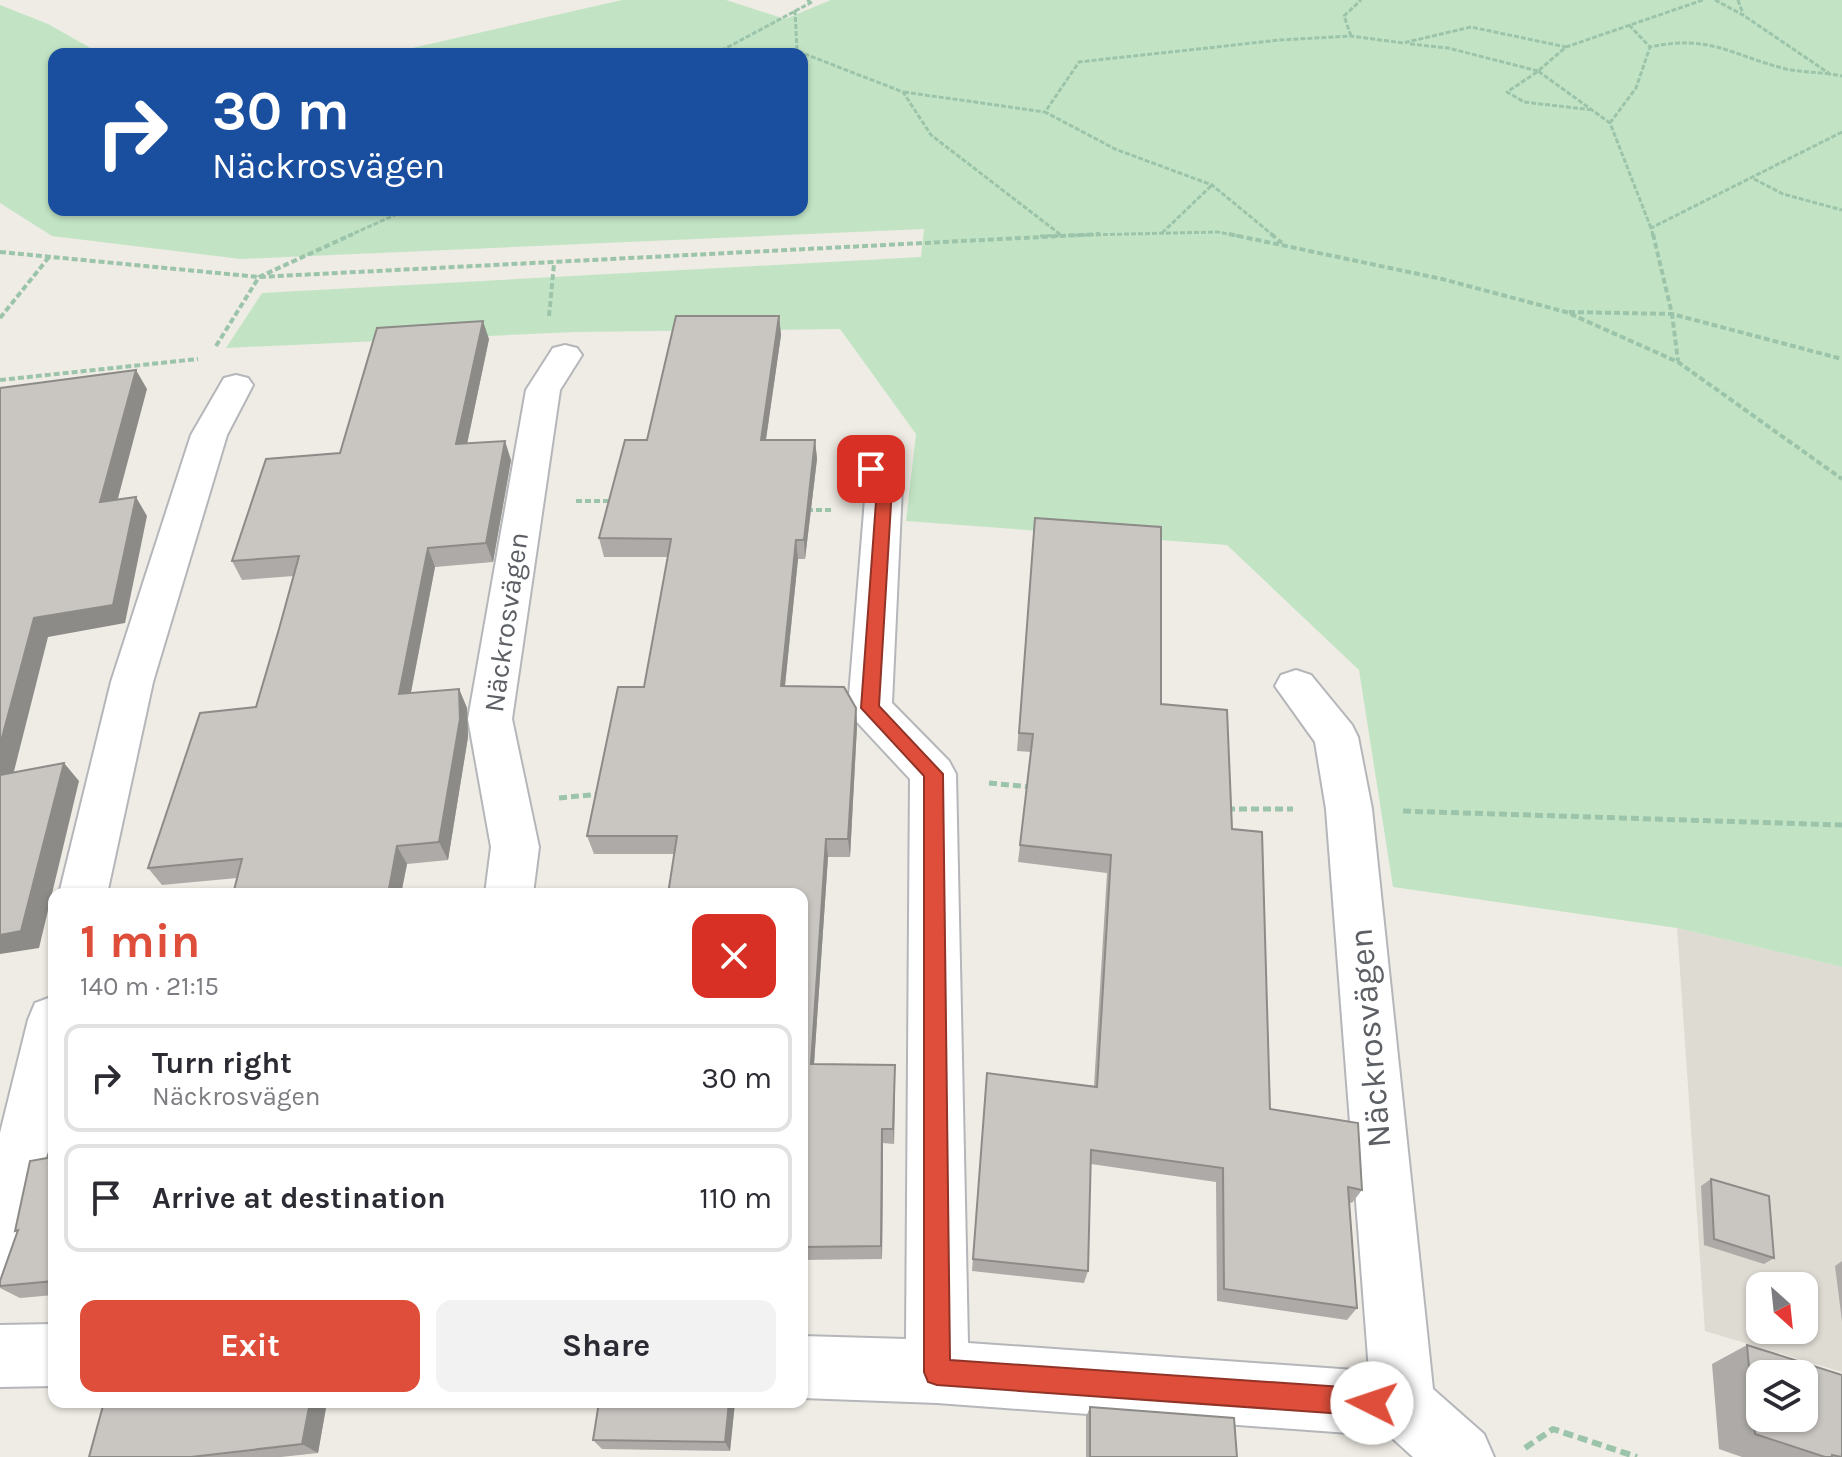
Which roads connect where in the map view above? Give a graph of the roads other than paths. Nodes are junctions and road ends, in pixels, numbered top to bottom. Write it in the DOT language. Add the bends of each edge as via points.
graph roads {
  1 [pos="565,355"];
  2 [pos="236,385"];
  3 [pos="859,450"];
  4 [pos="1296,686"];
  5 [pos="84,888"];
  6 [pos="510,888"];
  7 [pos="48,1046"];
  8 [pos="0,1254"];
  9 [pos="48,1355"];
  10 [pos="0,1356"];
  11 [pos="808,1367"];
  12 [pos="937,1372"];
  13 [pos="1403,1405"];
  14 [pos="1461,1457"];
  1 -- 6 [label="street, Näckrosvägen" via="543,390 490,719 515,847"];
  2 -- 5 [label="street" via="209,435 132,682"];
  3 -- 12 [label="street" via="884,487 870,708 933,774"];
  4 -- 13 [label="street, Näckrosvägen" via="1336,737 1349,809"];
  7 -- 8 [label="street"];
  9 -- 10 [label="street"];
  11 -- 12 [label="street"];
  12 -- 13 [label="street"];
  13 -- 14 [label="street"];
}
